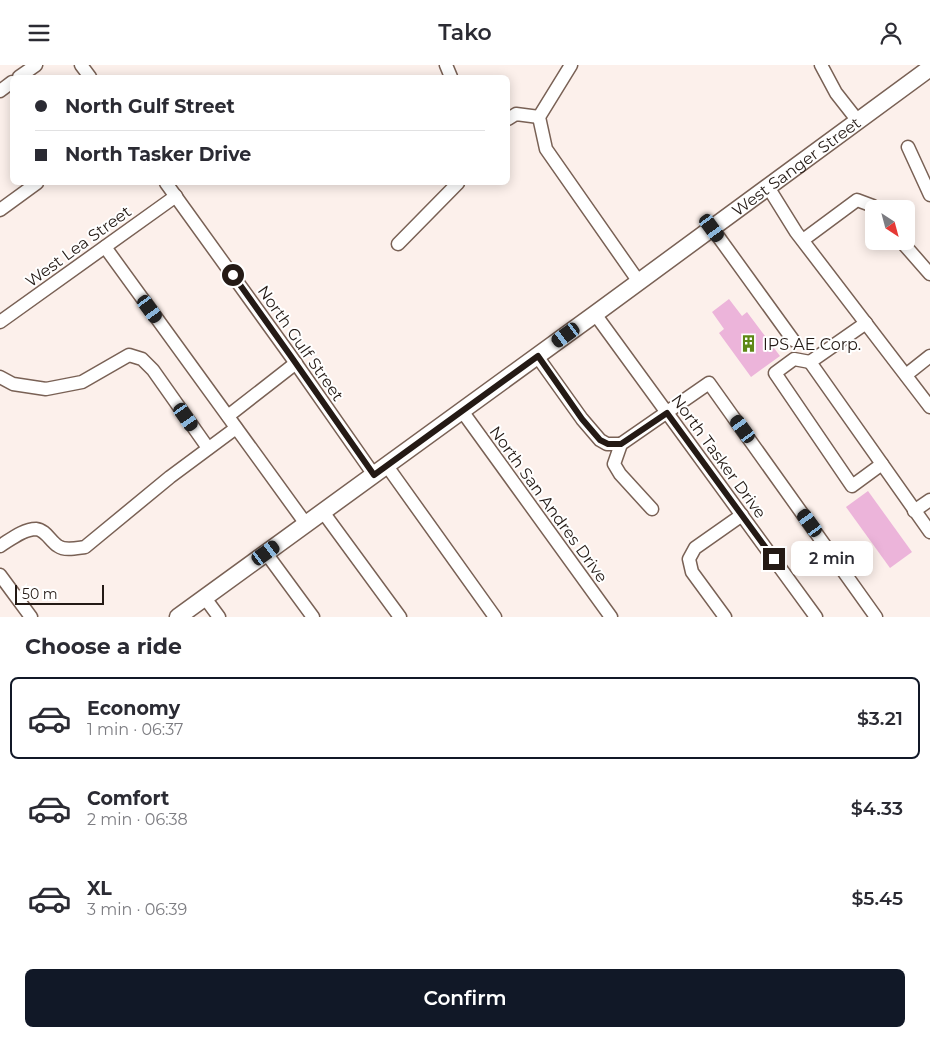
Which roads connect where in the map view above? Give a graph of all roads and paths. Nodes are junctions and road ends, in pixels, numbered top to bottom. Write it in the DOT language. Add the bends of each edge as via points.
graph roads {
  1 [pos="36,65"];
  2 [pos="571,65"];
  3 [pos="823,66"];
  4 [pos="930,68"];
  5 [pos="22,75"];
  6 [pos="540,117"];
  7 [pos="510,118"];
  8 [pos="858,121"];
  9 [pos="908,147"];
  10 [pos="34,185"];
  11 [pos="168,185"];
  12 [pos="456,185"];
  13 [pos="768,187"];
  14 [pos="176,195"];
  15 [pos="930,195"];
  16 [pos="865,203"];
  17 [pos="0,209"];
  18 [pos="712,228"];
  19 [pos="802,240"];
  20 [pos="398,244"];
  21 [pos="105,247"];
  22 [pos="909,250"];
  23 [pos="930,274"];
  24 [pos="639,282"];
  25 [pos="595,314"];
  26 [pos="0,323"];
  27 [pos="866,323"];
  28 [pos="793,341"];
  29 [pos="538,356"];
  30 [pos="930,356"];
  31 [pos="810,362"];
  32 [pos="296,363"];
  33 [pos="906,375"];
  34 [pos="0,377"];
  35 [pos="930,407"];
  36 [pos="462,411"];
  37 [pos="667,413"];
  38 [pos="228,417"];
  39 [pos="236,428"];
  40 [pos="621,444"];
  41 [pos="208,448"];
  42 [pos="882,464"];
  43 [pos="380,470"];
  44 [pos="930,500"];
  45 [pos="652,509"];
  46 [pos="914,511"];
  47 [pos="323,512"];
  48 [pos="742,515"];
  49 [pos="306,524"];
  50 [pos="930,532"];
  51 [pos="0,546"];
  52 [pos="266,553"];
  53 [pos="0,575"];
  54 [pos="205,598"];
  55 [pos="31,617"];
  56 [pos="178,617"];
  57 [pos="219,617"];
  58 [pos="313,617"];
  59 [pos="400,617"];
  60 [pos="495,617"];
  61 [pos="611,617"];
  62 [pos="725,617"];
  63 [pos="816,617"];
  64 [pos="876,617"];
  1 -- 5 [label="street"];
  2 -- 6 [label="street"];
  3 -- 8 [label="street" via="836,93"];
  4 -- 8 [label="main road, West Sanger Street"];
  6 -- 7 [label="street" via="516,114"];
  6 -- 24 [label="street" via="546,149"];
  8 -- 13 [label="main road, West Sanger Street"];
  9 -- 15 [label="street"];
  10 -- 17 [label="street"];
  11 -- 14 [label="street, North Gulf Street"];
  12 -- 20 [label="street"];
  13 -- 18 [label="main road, West Sanger Street"];
  13 -- 19 [label="street"];
  14 -- 21 [label="street, West Lea Street"];
  14 -- 32 [label="street, North Gulf Street"];
  16 -- 19 [label="street" via="858,200"];
  18 -- 24 [label="main road, West Sanger Street"];
  18 -- 28 [label="street"];
  19 -- 27 [label="street"];
  21 -- 26 [label="street, West Lea Street"];
  21 -- 38 [label="street"];
  22 -- 23 [label="street"];
  24 -- 25 [label="main road, West Sanger Street"];
  25 -- 29 [label="main road, West Sanger Street"];
  25 -- 37 [label="street, North Tasker Drive"];
  27 -- 31 [label="street"];
  27 -- 33 [label="street"];
  29 -- 36 [label="main road, West Sanger Street"];
  29 -- 40 [label="street" via="600,440"];
  30 -- 33 [label="street"];
  31 -- 42 [label="street"];
  31 -- 42 [label="street" via="794,359 775,373 852,486"];
  32 -- 38 [label="street"];
  32 -- 43 [label="street, North Gulf Street"];
  33 -- 35 [label="street"];
  34 -- 41 [label="street" via="13,384 46,389 82,382 129,355 142,359"];
  36 -- 43 [label="main road, West Sanger Street"];
  36 -- 61 [label="street, North San Andres Drive"];
  37 -- 40 [label="street"];
  37 -- 48 [label="street, North Tasker Drive"];
  37 -- 64 [label="street" via="709,383"];
  38 -- 39 [label="street"];
  39 -- 41 [label="street"];
  39 -- 49 [label="street"];
  40 -- 45 [label="street" via="614,464"];
  41 -- 51 [label="street" via="85,547 59,547 38,529 20,534"];
  42 -- 46 [label="street"];
  43 -- 47 [label="main road, West Sanger Street"];
  43 -- 60 [label="street, North Gulf Street"];
  44 -- 46 [label="street"];
  46 -- 50 [label="street"];
  47 -- 49 [label="main road, West Sanger Street"];
  47 -- 59 [label="street"];
  48 -- 62 [label="street" via="695,548 689,559 692,572"];
  48 -- 63 [label="street, North Tasker Drive"];
  49 -- 52 [label="main road, West Sanger Street"];
  52 -- 54 [label="main road, West Sanger Street"];
  52 -- 58 [label="street"];
  53 -- 55 [label="street"];
  54 -- 56 [label="main road, West Sanger Street"];
  54 -- 57 [label="street"];
}
